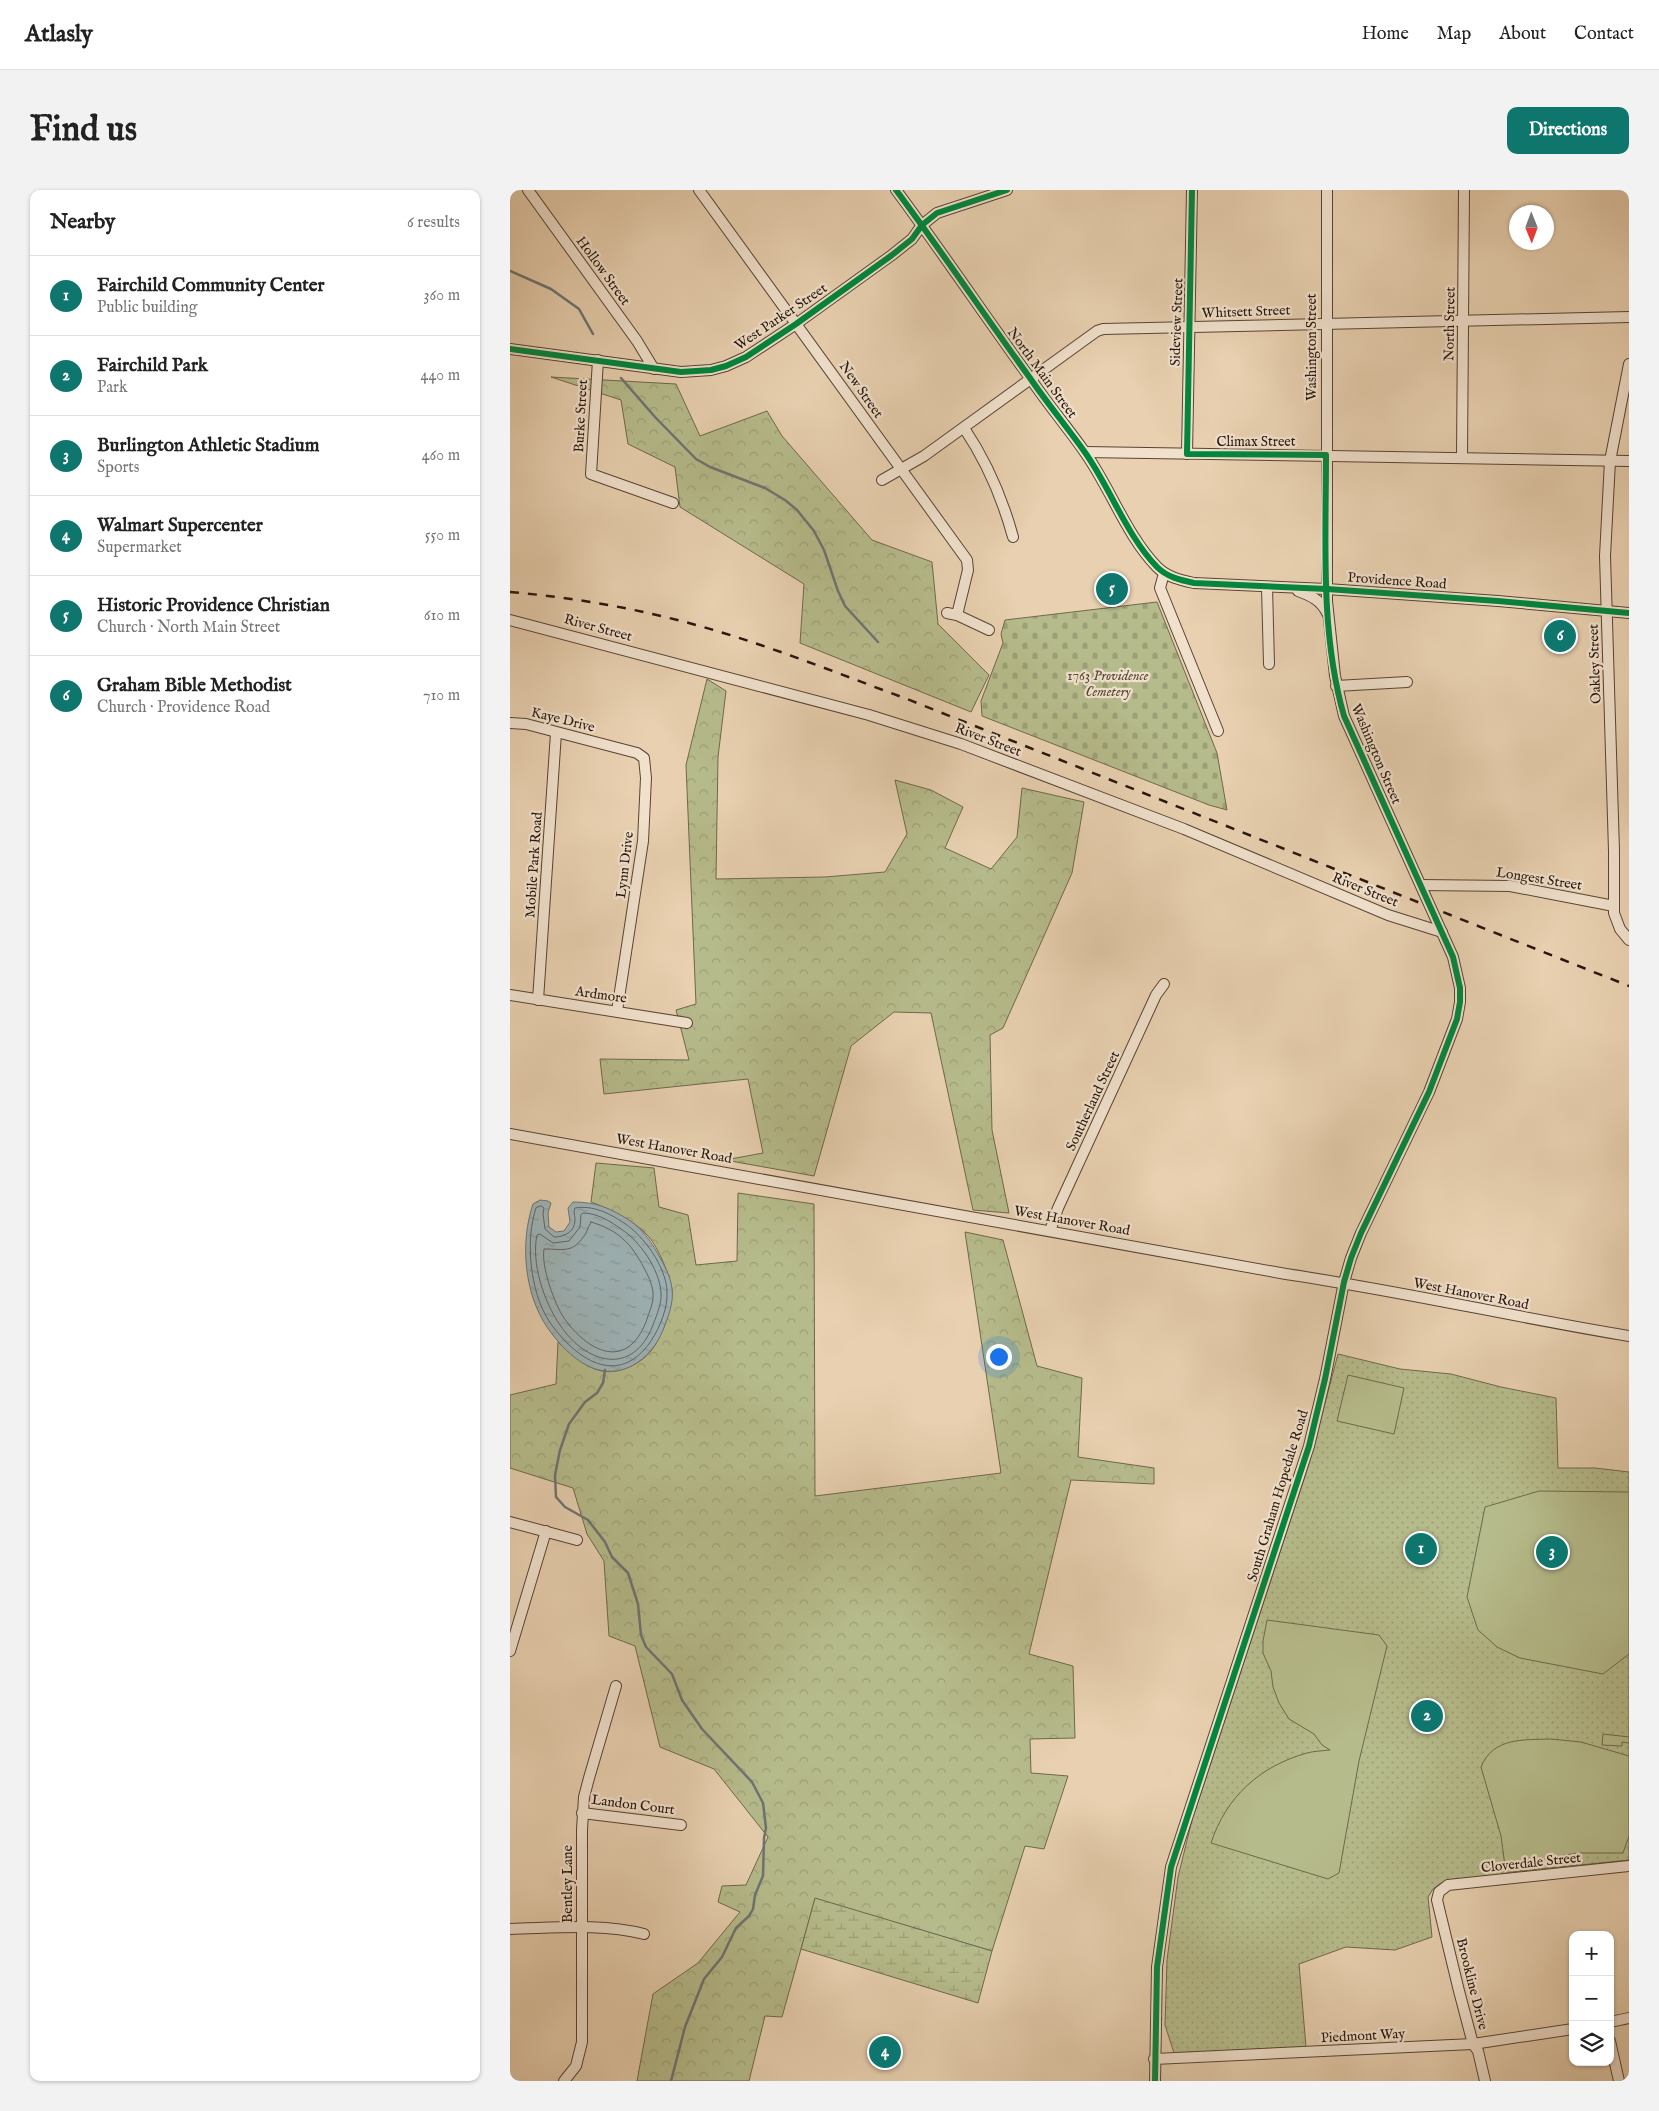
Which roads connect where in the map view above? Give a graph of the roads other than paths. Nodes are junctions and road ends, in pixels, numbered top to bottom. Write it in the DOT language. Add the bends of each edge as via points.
graph roads {
  1 [pos="528,190"];
  2 [pos="699,190"];
  3 [pos="896,190"];
  4 [pos="1007,190"];
  5 [pos="1192,190"];
  6 [pos="1327,190"];
  7 [pos="1464,190"];
  8 [pos="922,225"];
  9 [pos="1629,316"];
  10 [pos="1464,322"];
  11 [pos="1327,323"];
  12 [pos="796,324"];
  13 [pos="1189,328"];
  14 [pos="510,349"];
  15 [pos="598,360"];
  16 [pos="1629,364"];
  17 [pos="654,368"];
  18 [pos="1030,379"];
  19 [pos="964,428"];
  20 [pos="1085,452"];
  21 [pos="1187,454"];
  22 [pos="1326,455"];
  23 [pos="1462,458"];
  24 [pos="1610,461"];
  25 [pos="1629,461"];
  26 [pos="901,470"];
  27 [pos="882,480"];
  28 [pos="673,503"];
  29 [pos="1013,536"];
  30 [pos="1164,573"];
  31 [pos="1267,587"];
  32 [pos="1293,588"];
  33 [pos="1327,589"];
  34 [pos="1606,610"];
  35 [pos="1328,613"];
  36 [pos="1629,613"];
  37 [pos="510,620"];
  38 [pos="989,630"];
  39 [pos="1269,664"];
  40 [pos="1407,682"];
  41 [pos="1336,686"];
  42 [pos="510,724"];
  43 [pos="1218,731"];
  44 [pos="556,733"];
  45 [pos="609,746"];
  46 [pos="1421,885"];
  47 [pos="1614,906"];
  48 [pos="1442,932"];
  49 [pos="1629,940"];
  50 [pos="1164,984"];
  51 [pos="510,995"];
  52 [pos="538,1000"];
  53 [pos="617,1011"];
  54 [pos="687,1023"];
  55 [pos="510,1134"];
  56 [pos="1050,1231"];
  57 [pos="1344,1282"];
  58 [pos="1629,1336"];
  59 [pos="510,1522"];
  60 [pos="546,1531"];
  61 [pos="577,1540"];
  62 [pos="510,1652"];
  63 [pos="616,1686"];
  64 [pos="582,1813"];
  65 [pos="681,1825"];
  66 [pos="1629,1866"];
  67 [pos="1439,1892"];
  68 [pos="582,1928"];
  69 [pos="510,1930"];
  70 [pos="644,1934"];
  71 [pos="1629,2018"];
  72 [pos="1614,2021"];
  73 [pos="1569,2030"];
  74 [pos="1473,2044"];
  75 [pos="1154,2059"];
  76 [pos="1614,2059"];
  77 [pos="564,2081"];
  78 [pos="1155,2081"];
  79 [pos="1485,2081"];
  80 [pos="1619,2081"];
  1 -- 17 [label="street, Hollow Street"];
  2 -- 12 [label="street, New Street"];
  3 -- 8 [label="street, North Main Street"];
  4 -- 8 [label="street, West Parker Street" via="937,213"];
  5 -- 13 [label="street, Sideview Street"];
  6 -- 11 [label="street, Washington Street"];
  7 -- 10 [label="street, North Street"];
  8 -- 12 [label="street, West Parker Street" via="912,239"];
  8 -- 18 [label="street, North Main Street"];
  9 -- 10 [label="street, Whitsett Street"];
  10 -- 11 [label="street, Whitsett Street"];
  10 -- 23 [label="street, North Street"];
  11 -- 13 [label="street, Whitsett Street"];
  11 -- 22 [label="street, Washington Street"];
  12 -- 17 [label="street, West Parker Street" via="746,357 726,366 696,372"];
  12 -- 26 [label="street, New Street"];
  13 -- 18 [label="street, Whitsett Street" via="1097,331"];
  13 -- 21 [label="street, Sideview Street"];
  14 -- 15 [label="street, West Parker Street"];
  15 -- 17 [label="street, West Parker Street"];
  15 -- 28 [label="street, Burke Street" via="591,474"];
  16 -- 24 [label="street, Oakley Street"];
  18 -- 19 [label="street, Whitsett Street"];
  18 -- 20 [label="street, North Main Street"];
  19 -- 26 [label="street, Whitsett Street"];
  19 -- 29 [label="street" via="999,490"];
  20 -- 21 [label="street, Climax Street"];
  20 -- 30 [label="street, North Main Street" via="1131,533"];
  21 -- 22 [label="street, Climax Street"];
  22 -- 23 [label="street, Climax Street"];
  22 -- 33 [label="street, Washington Street"];
  23 -- 24 [label="street, Climax Street"];
  24 -- 25 [label="street, Climax Street"];
  24 -- 34 [label="street, Oakley Street"];
  26 -- 27 [label="street, Whitsett Street"];
  26 -- 38 [label="street, New Street" via="967,560 968,570 952,614"];
  30 -- 31 [label="street, Providence Road" via="1194,583"];
  30 -- 43 [label="street" via="1160,588"];
  31 -- 32 [label="street, Providence Road"];
  31 -- 39 [label="street"];
  32 -- 33 [label="street, Providence Road"];
  32 -- 35 [label="street" via="1316,598"];
  33 -- 34 [label="street, Providence Road"];
  33 -- 35 [label="street, Washington Street"];
  34 -- 36 [label="street, Providence Road"];
  34 -- 47 [label="street, Oakley Street"];
  35 -- 41 [label="street, Washington Street"];
  37 -- 48 [label="street, River Street" via="869,715 961,744 1177,826 1388,915"];
  40 -- 41 [label="street"];
  41 -- 46 [label="street, Washington Street" via="1344,716"];
  42 -- 44 [label="street, Kaye Drive" via="526,724"];
  44 -- 45 [label="street, Kaye Drive"];
  44 -- 52 [label="street, Mobile Park Road"];
  45 -- 53 [label="street, Lynn Drive" via="637,753 646,764 640,863"];
  46 -- 47 [label="street, Longest Street" via="1510,886"];
  46 -- 48 [label="street, Washington Street"];
  47 -- 49 [label="street" via="1617,923"];
  48 -- 57 [label="street, South Graham Hopedale Road" via="1459,977 1457,1019 1421,1110 1361,1233"];
  50 -- 56 [label="street, Southerland Street"];
  51 -- 52 [label="street, Ardmore"];
  52 -- 53 [label="street, Ardmore"];
  53 -- 54 [label="street, Ardmore"];
  55 -- 56 [label="street, West Hanover Road"];
  56 -- 57 [label="street, West Hanover Road"];
  57 -- 58 [label="street, West Hanover Road"];
  57 -- 75 [label="street, South Graham Hopedale Road" via="1309,1446 1171,1867 1157,1967"];
  59 -- 60 [label="street"];
  60 -- 61 [label="street"];
  60 -- 62 [label="street"];
  63 -- 64 [label="street, Bentley Lane"];
  64 -- 65 [label="street, Landon Court"];
  64 -- 68 [label="street, Bentley Lane"];
  66 -- 67 [label="street, Cloverdale Street" via="1448,1885"];
  67 -- 74 [label="street, Brookline Drive" via="1438,1900"];
  68 -- 69 [label="street"];
  68 -- 70 [label="street" via="621,1928"];
  68 -- 77 [label="street, Bentley Lane" via="582,2042 576,2066"];
  71 -- 72 [label="street"];
  73 -- 74 [label="street, Piedmont Way"];
  74 -- 75 [label="street, Piedmont Way"];
  74 -- 79 [label="street, Brookline Drive" via="1478,2051"];
  75 -- 78 [label="street, South Graham Hopedale Road"];
  76 -- 80 [label="street"];
}
